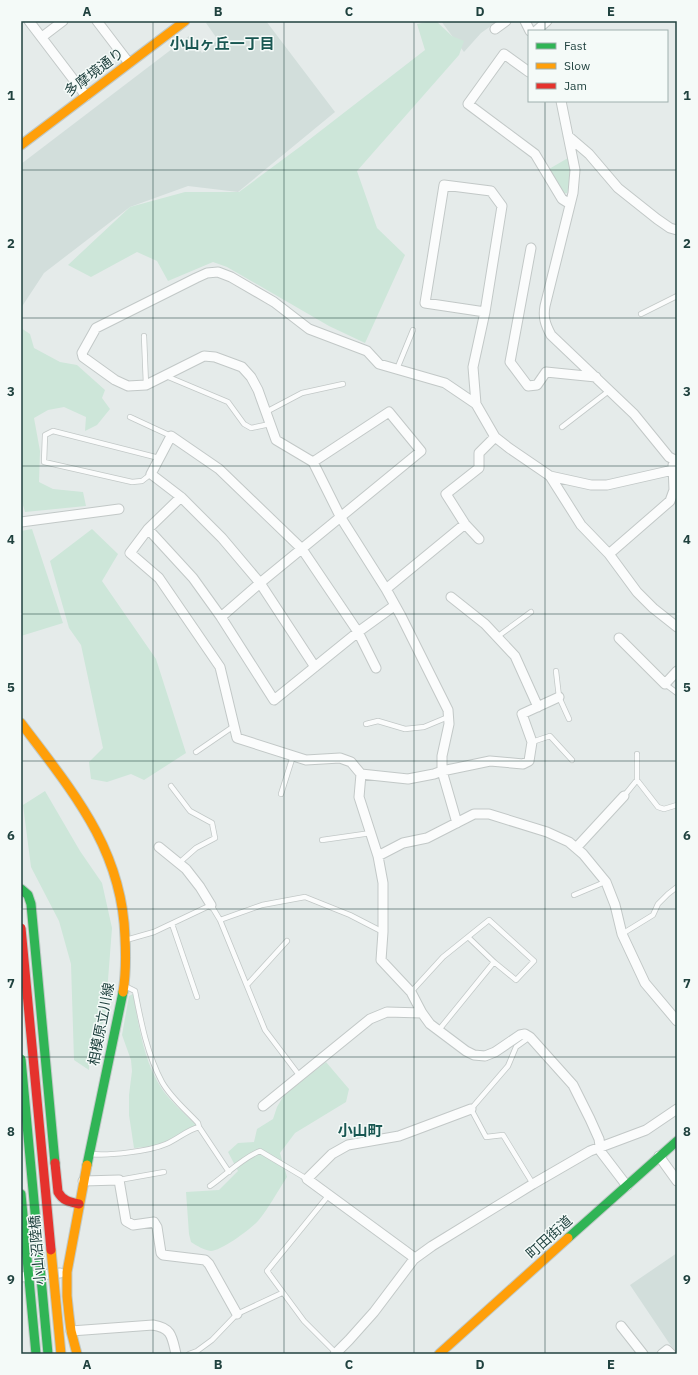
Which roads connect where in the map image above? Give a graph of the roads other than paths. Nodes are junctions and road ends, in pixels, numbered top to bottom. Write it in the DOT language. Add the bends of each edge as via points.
graph roads {
  1 [pos="29,21"];
  2 [pos="63,21"];
  3 [pos="97,21"];
  4 [pos="185,21"];
  5 [pos="506,21"];
  6 [pos="525,21"];
  7 [pos="547,21"];
  8 [pos="495,29"];
  9 [pos="530,30"];
  10 [pos="537,30"];
  11 [pos="42,37"];
  12 [pos="129,63"];
  13 [pos="528,71"];
  14 [pos="86,96"];
  15 [pos="561,102"];
  16 [pos="568,136"];
  17 [pos="21,145"];
  18 [pos="570,204"];
  19 [pos="677,230"];
  20 [pos="531,248"];
  21 [pos="677,296"];
  22 [pos="485,312"];
  23 [pos="640,314"];
  24 [pos="413,330"];
  25 [pos="144,336"];
  26 [pos="397,369"];
  27 [pos="165,375"];
  28 [pos="596,377"];
  29 [pos="343,384"];
  30 [pos="146,385"];
  31 [pos="610,390"];
  32 [pos="476,404"];
  33 [pos="266,412"];
  34 [pos="130,417"];
  35 [pos="270,424"];
  36 [pos="562,426"];
  37 [pos="171,436"];
  38 [pos="495,437"];
  39 [pos="159,458"];
  40 [pos="676,460"];
  41 [pos="313,462"];
  42 [pos="672,470"];
  43 [pos="151,474"];
  44 [pos="550,476"];
  45 [pos="180,497"];
  46 [pos="119,509"];
  47 [pos="341,518"];
  48 [pos="21,522"];
  49 [pos="465,524"];
  50 [pos="148,529"];
  51 [pos="479,539"];
  52 [pos="302,549"];
  53 [pos="609,554"];
  54 [pos="260,583"];
  55 [pos="386,589"];
  56 [pos="451,597"];
  57 [pos="394,606"];
  58 [pos="531,612"];
  59 [pos="221,617"];
  60 [pos="677,627"];
  61 [pos="358,632"];
  62 [pos="498,637"];
  63 [pos="619,638"];
  64 [pos="315,667"];
  65 [pos="376,668"];
  66 [pos="556,671"];
  67 [pos="677,671"];
  68 [pos="665,684"];
  69 [pos="677,693"];
  70 [pos="559,697"];
  71 [pos="538,707"];
  72 [pos="448,717"];
  73 [pos="569,719"];
  74 [pos="21,722"];
  75 [pos="366,724"];
  76 [pos="234,726"];
  77 [pos="532,742"];
  78 [pos="196,752"];
  79 [pos="637,754"];
  80 [pos="293,756"];
  81 [pos="572,760"];
  82 [pos="442,771"];
  83 [pos="361,774"];
  84 [pos="637,780"];
  85 [pos="171,786"];
  86 [pos="281,794"];
  87 [pos="624,796"];
  88 [pos="677,805"];
  89 [pos="457,823"];
  90 [pos="370,833"];
  91 [pos="322,840"];
  92 [pos="159,846"];
  93 [pos="576,848"];
  94 [pos="378,856"];
  95 [pos="179,863"];
  96 [pos="606,882"];
  97 [pos="677,887"];
  98 [pos="21,889"];
  99 [pos="574,895"];
  100 [pos="211,905"];
  101 [pos="220,920"];
  102 [pos="172,924"];
  103 [pos="21,928"];
  104 [pos="384,932"];
  105 [pos="622,934"];
  106 [pos="468,937"];
  107 [pos="125,940"];
  108 [pos="287,941"];
  109 [pos="494,962"];
  110 [pos="124,985"];
  111 [pos="247,985"];
  112 [pos="411,992"];
  113 [pos="197,997"];
  114 [pos="422,1013"];
  115 [pos="677,1021"];
  116 [pos="438,1031"];
  117 [pos="530,1037"];
  118 [pos="21,1059"];
  119 [pos="299,1075"];
  120 [pos="48,1083"];
  121 [pos="21,1086"];
  122 [pos="263,1106"];
  123 [pos="677,1109"];
  124 [pos="470,1110"];
  125 [pos="199,1127"];
  126 [pos="677,1140"];
  127 [pos="601,1147"];
  128 [pos="89,1154"];
  129 [pos="659,1156"];
  130 [pos="164,1172"];
  131 [pos="229,1172"];
  132 [pos="307,1179"];
  133 [pos="119,1180"];
  134 [pos="83,1181"];
  135 [pos="677,1181"];
  136 [pos="533,1184"];
  137 [pos="210,1186"];
  138 [pos="627,1186"];
  139 [pos="21,1194"];
  140 [pos="328,1196"];
  141 [pos="79,1204"];
  142 [pos="414,1259"];
  143 [pos="67,1272"];
  144 [pos="25,1276"];
  145 [pos="282,1293"];
  146 [pos="237,1314"];
  147 [pos="621,1326"];
  148 [pos="71,1331"];
  149 [pos="335,1353"];
  150 [pos="36,1354"];
  151 [pos="48,1354"];
  152 [pos="61,1354"];
  153 [pos="77,1354"];
  154 [pos="176,1354"];
  155 [pos="189,1354"];
  156 [pos="439,1354"];
  157 [pos="643,1354"];
  158 [pos="662,1354"];
  159 [pos="671,1354"];
  1 -- 11 [label="street"];
  2 -- 11 [label="street"];
  3 -- 12 [label="street"];
  4 -- 12 [label="main road, 多摩境通り"];
  5 -- 8 [label="street"];
  6 -- 9 [label="street"];
  7 -- 10 [label="street"];
  11 -- 14 [label="street"];
  12 -- 14 [label="main road, 多摩境通り"];
  13 -- 18 [label="street" via="504,54 468,104 535,154 562,200"];
  14 -- 17 [label="main road, 多摩境通り"];
  15 -- 16 [label="street"];
  16 -- 18 [label="street" via="575,174"];
  16 -- 19 [label="street" via="589,154 618,188 657,219"];
  18 -- 28 [label="street" via="543,316 551,334"];
  20 -- 28 [label="street" via="510,362 528,386 537,385 546,372"];
  21 -- 23 [label="lane"];
  22 -- 22 [label="street" via="502,206 491,191 444,185 425,303"];
  22 -- 32 [label="street" via="473,367"];
  24 -- 26 [label="lane"];
  25 -- 30 [label="lane"];
  26 -- 30 [label="street" via="379,364 367,351 309,329 274,302 218,272 196,278 96,328 82,353 83,357 128,386"];
  26 -- 32 [label="street" via="445,383"];
  27 -- 30 [label="street"];
  27 -- 33 [label="street" via="204,356 215,357 242,367 258,390"];
  27 -- 35 [label="lane" via="228,402 244,424 251,428"];
  28 -- 31 [label="street"];
  29 -- 33 [label="lane" via="302,393"];
  31 -- 36 [label="lane"];
  31 -- 40 [label="street" via="634,414 669,457"];
  32 -- 38 [label="street"];
  33 -- 35 [label="street"];
  34 -- 37 [label="lane"];
  35 -- 41 [label="street" via="276,440"];
  37 -- 39 [label="street"];
  37 -- 52 [label="street" via="218,469"];
  38 -- 44 [label="street"];
  38 -- 49 [label="street" via="480,453 479,468 446,494"];
  39 -- 43 [label="street"];
  39 -- 43 [label="lane" via="53,431 45,435 44,462 132,482 142,481"];
  40 -- 42 [label="street"];
  41 -- 47 [label="street"];
  41 -- 47 [label="street" via="389,412 421,450"];
  42 -- 44 [label="street" via="607,485 591,485"];
  42 -- 53 [label="street" via="674,490 670,501"];
  43 -- 45 [label="street"];
  44 -- 53 [label="street" via="581,525"];
  45 -- 50 [label="street"];
  45 -- 54 [label="street" via="222,538"];
  46 -- 48 [label="street"];
  47 -- 52 [label="street"];
  47 -- 55 [label="street"];
  49 -- 51 [label="street"];
  49 -- 55 [label="street"];
  50 -- 59 [label="street" via="193,578"];
  50 -- 76 [label="street" via="130,553 159,578 220,667"];
  52 -- 54 [label="street"];
  52 -- 61 [label="street"];
  53 -- 60 [label="street" via="637,592"];
  54 -- 59 [label="street"];
  54 -- 64 [label="street"];
  55 -- 57 [label="street"];
  56 -- 62 [label="street"];
  57 -- 61 [label="street"];
  57 -- 72 [label="street" via="448,710"];
  58 -- 62 [label="lane"];
  59 -- 64 [label="street" via="274,700"];
  61 -- 64 [label="street"];
  61 -- 65 [label="street"];
  62 -- 71 [label="street" via="515,656"];
  63 -- 68 [label="street"];
  66 -- 70 [label="lane"];
  67 -- 68 [label="street"];
  68 -- 69 [label="lane"];
  70 -- 71 [label="street"];
  70 -- 73 [label="lane"];
  71 -- 77 [label="street" via="522,714"];
  72 -- 75 [label="lane" via="424,727 405,729 378,721"];
  72 -- 82 [label="street"];
  74 -- 107 [label="main road, 相模原立川線" via="74,795 104,846 119,890"];
  76 -- 78 [label="lane"];
  76 -- 80 [label="street" via="237,738"];
  77 -- 81 [label="lane" via="550,736"];
  77 -- 82 [label="street" via="529,761 523,764 490,761"];
  79 -- 84 [label="lane"];
  80 -- 83 [label="street" via="306,760 340,758 352,762"];
  80 -- 86 [label="lane"];
  82 -- 83 [label="street" via="408,779"];
  82 -- 89 [label="street"];
  83 -- 90 [label="street" via="359,797"];
  84 -- 87 [label="lane"];
  84 -- 88 [label="lane" via="658,807 664,809"];
  85 -- 95 [label="lane" via="190,811 212,823 215,838 196,848"];
  87 -- 93 [label="street"];
  89 -- 93 [label="street" via="474,814 489,814 547,832"];
  89 -- 94 [label="street" via="427,838 403,842"];
  90 -- 91 [label="lane"];
  90 -- 94 [label="street"];
  92 -- 95 [label="street"];
  93 -- 96 [label="street"];
  94 -- 104 [label="street" via="383,883"];
  95 -- 100 [label="street" via="191,875"];
  96 -- 99 [label="lane"];
  96 -- 105 [label="street"];
  97 -- 105 [label="lane" via="658,904 653,915"];
  98 -- 120 [label="main road" via="28,895 31,904"];
  100 -- 101 [label="lane"];
  100 -- 102 [label="lane"];
  101 -- 104 [label="lane" via="262,906 305,897"];
  101 -- 111 [label="lane"];
  102 -- 107 [label="lane"];
  102 -- 113 [label="lane"];
  103 -- 152 [label="main road, 小山沼陸橋, bridge"];
  104 -- 112 [label="street" via="381,960"];
  105 -- 115 [label="street" via="645,984"];
  106 -- 109 [label="lane"];
  106 -- 109 [label="lane" via="489,920 534,961 516,980"];
  106 -- 112 [label="lane" via="443,957"];
  107 -- 110 [label="main road, 相模原立川線"];
  108 -- 111 [label="lane"];
  109 -- 116 [label="lane"];
  110 -- 125 [label="lane" via="135,991 143,1031 162,1082"];
  110 -- 128 [label="main road, 相模原立川線"];
  111 -- 119 [label="lane" via="265,1030"];
  112 -- 114 [label="street"];
  114 -- 116 [label="street"];
  114 -- 119 [label="street" via="387,1012 370,1019"];
  116 -- 117 [label="street" via="466,1051 485,1056 520,1035"];
  117 -- 124 [label="lane" via="516,1047 508,1066"];
  117 -- 127 [label="street" via="573,1085"];
  118 -- 151 [label="main road, 小山沼陸橋, bridge"];
  119 -- 122 [label="street"];
  120 -- 121 [label="main road"];
  120 -- 141 [label="main road" via="58,1192 65,1200"];
  123 -- 127 [label="street" via="646,1130"];
  124 -- 132 [label="street" via="399,1136 348,1145 332,1154"];
  124 -- 136 [label="lane" via="486,1137 503,1135"];
  125 -- 128 [label="lane" via="157,1147 113,1155"];
  125 -- 131 [label="lane"];
  126 -- 129 [label="main road, 町田街道"];
  127 -- 136 [label="street"];
  127 -- 138 [label="street" via="601,1152"];
  128 -- 134 [label="main road, 相模原立川線"];
  129 -- 135 [label="street"];
  129 -- 138 [label="main road, 町田街道"];
  130 -- 133 [label="lane"];
  131 -- 132 [label="lane" via="250,1154 260,1151"];
  131 -- 137 [label="lane"];
  132 -- 140 [label="street"];
  133 -- 134 [label="street"];
  133 -- 146 [label="street" via="126,1221 133,1225 154,1222 163,1255 205,1260"];
  134 -- 141 [label="main road, 相模原立川線"];
  136 -- 142 [label="street"];
  138 -- 156 [label="main road, 町田街道"];
  139 -- 144 [label="main road"];
  140 -- 142 [label="street"];
  140 -- 145 [label="lane" via="267,1271"];
  141 -- 143 [label="main road, 相模原立川線"];
  142 -- 149 [label="street" via="374,1312"];
  143 -- 144 [label="street"];
  143 -- 148 [label="main road, 相模原立川線"];
  144 -- 150 [label="main road"];
  145 -- 146 [label="lane"];
  145 -- 149 [label="lane" via="304,1322"];
  146 -- 155 [label="lane" via="212,1340"];
  147 -- 157 [label="street"];
  148 -- 153 [label="main road, 相模原立川線"];
  148 -- 154 [label="street" via="153,1325 168,1331"];
  158 -- 159 [label="street" via="668,1350"];
}
